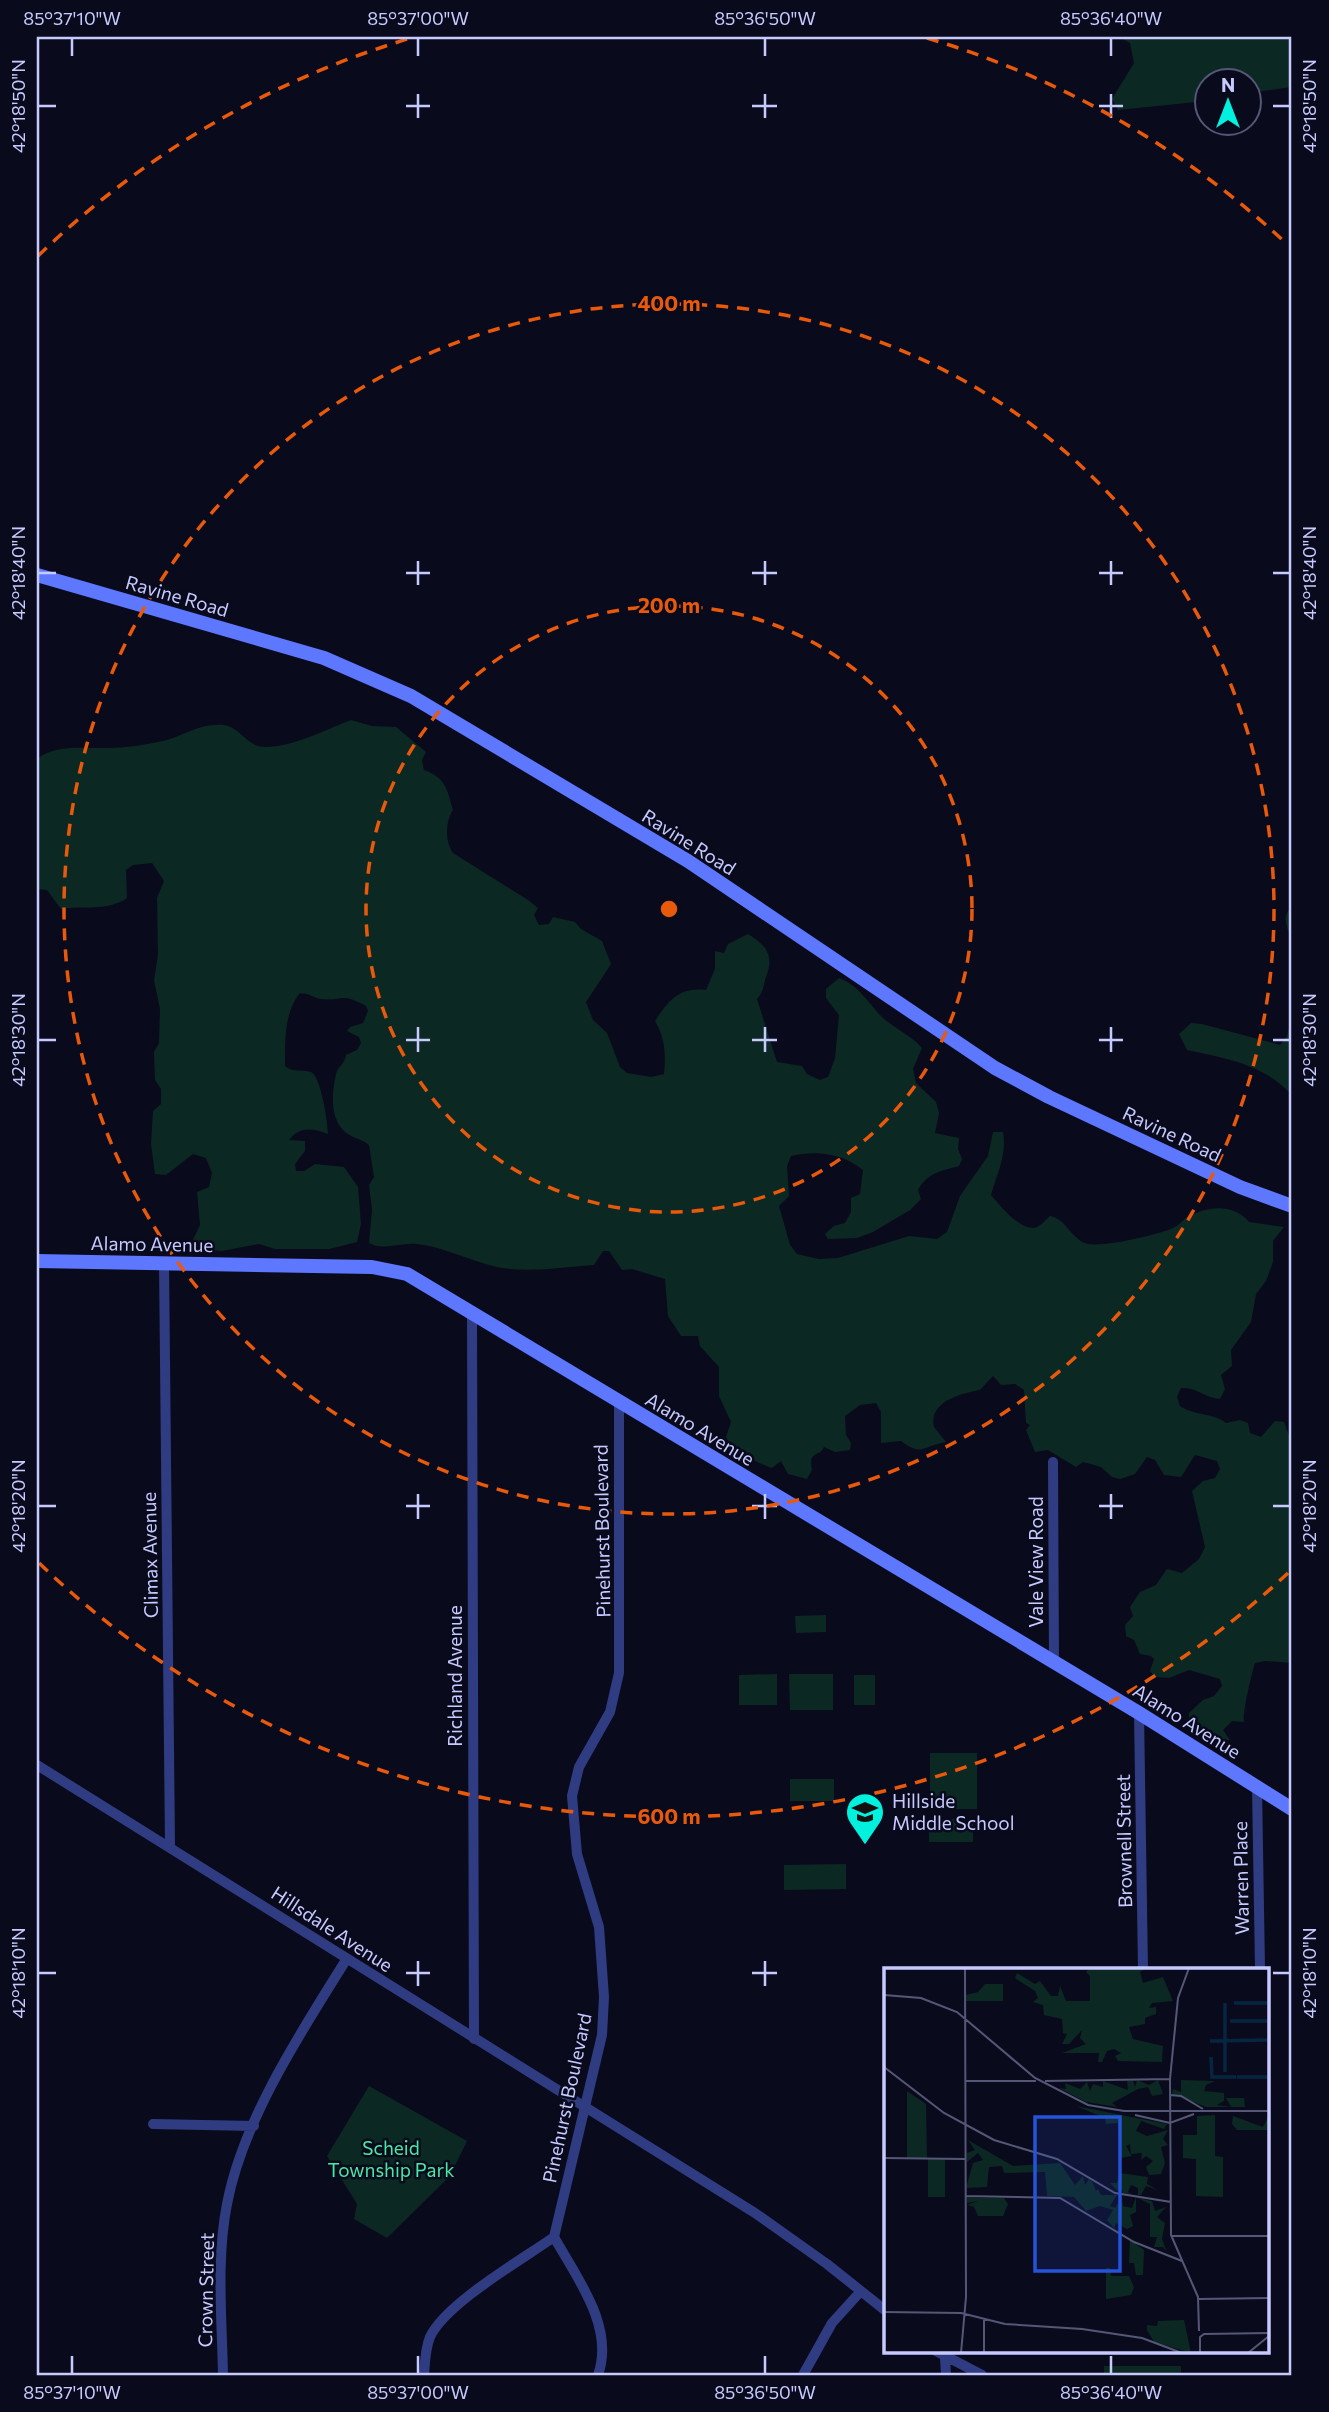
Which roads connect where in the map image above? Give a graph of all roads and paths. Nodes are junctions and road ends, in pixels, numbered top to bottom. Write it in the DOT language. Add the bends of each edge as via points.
graph roads {
  1 [pos="37,575"];
  2 [pos="1292,1206"];
  3 [pos="37,1261"];
  4 [pos="164,1263"];
  5 [pos="472,1313"];
  6 [pos="619,1403"];
  7 [pos="1053,1462"];
  8 [pos="1054,1662"];
  9 [pos="1139,1713"];
  10 [pos="37,1765"];
  11 [pos="1257,1787"];
  12 [pos="1292,1809"];
  13 [pos="170,1846"];
  14 [pos="346,1960"];
  15 [pos="1143,1968"];
  16 [pos="1260,1968"];
  17 [pos="474,2039"];
  18 [pos="584,2107"];
  19 [pos="153,2124"];
  20 [pos="254,2126"];
  21 [pos="554,2237"];
  22 [pos="861,2291"];
  23 [pos="884,2309"];
  24 [pos="937,2352"];
  25 [pos="945,2358"];
  26 [pos="223,2375"];
  27 [pos="424,2375"];
  28 [pos="598,2375"];
  29 [pos="803,2375"];
  30 [pos="946,2375"];
  31 [pos="982,2375"];
  1 -- 2 [label="street, Ravine Road" via="324,658 411,696 688,861 995,1068 1240,1187"];
  3 -- 4 [label="street, Alamo Avenue"];
  4 -- 5 [label="street, Alamo Avenue" via="391,1269"];
  4 -- 13 [label="street, Climax Avenue"];
  5 -- 6 [label="street, Alamo Avenue"];
  5 -- 17 [label="street, Richland Avenue"];
  6 -- 8 [label="street, Alamo Avenue"];
  6 -- 18 [label="street, Pinehurst Boulevard" via="619,1673 610,1712 579,1767 572,1796 574,1840 599,1927 604,1970 602,2035"];
  7 -- 8 [label="street, Vale View Road"];
  8 -- 9 [label="street, Alamo Avenue"];
  9 -- 11 [label="street, Alamo Avenue"];
  9 -- 15 [label="street, Brownell Street"];
  10 -- 13 [label="street, Hillsdale Avenue"];
  11 -- 12 [label="street, Alamo Avenue"];
  11 -- 16 [label="street, Warren Place"];
  13 -- 14 [label="street, Hillsdale Avenue"];
  14 -- 17 [label="street, Hillsdale Avenue"];
  14 -- 20 [label="street, Crown Street" via="279,2073"];
  17 -- 18 [label="street, Hillsdale Avenue"];
  18 -- 21 [label="street, Pinehurst Boulevard"];
  18 -- 22 [label="street, Hillsdale Avenue" via="783,2232"];
  19 -- 20 [label="street"];
  20 -- 26 [label="street, Crown Street" via="231,2186 220,2250"];
  21 -- 27 [label="street" via="478,2290 440,2324 431,2336"];
  21 -- 28 [label="street" via="594,2311 601,2333"];
  22 -- 23 [label="street, Hillsdale Avenue"];
  22 -- 29 [label="street" via="831,2323"];
  24 -- 25 [label="street"];
  25 -- 30 [label="street"];
  25 -- 31 [label="street"];
}
